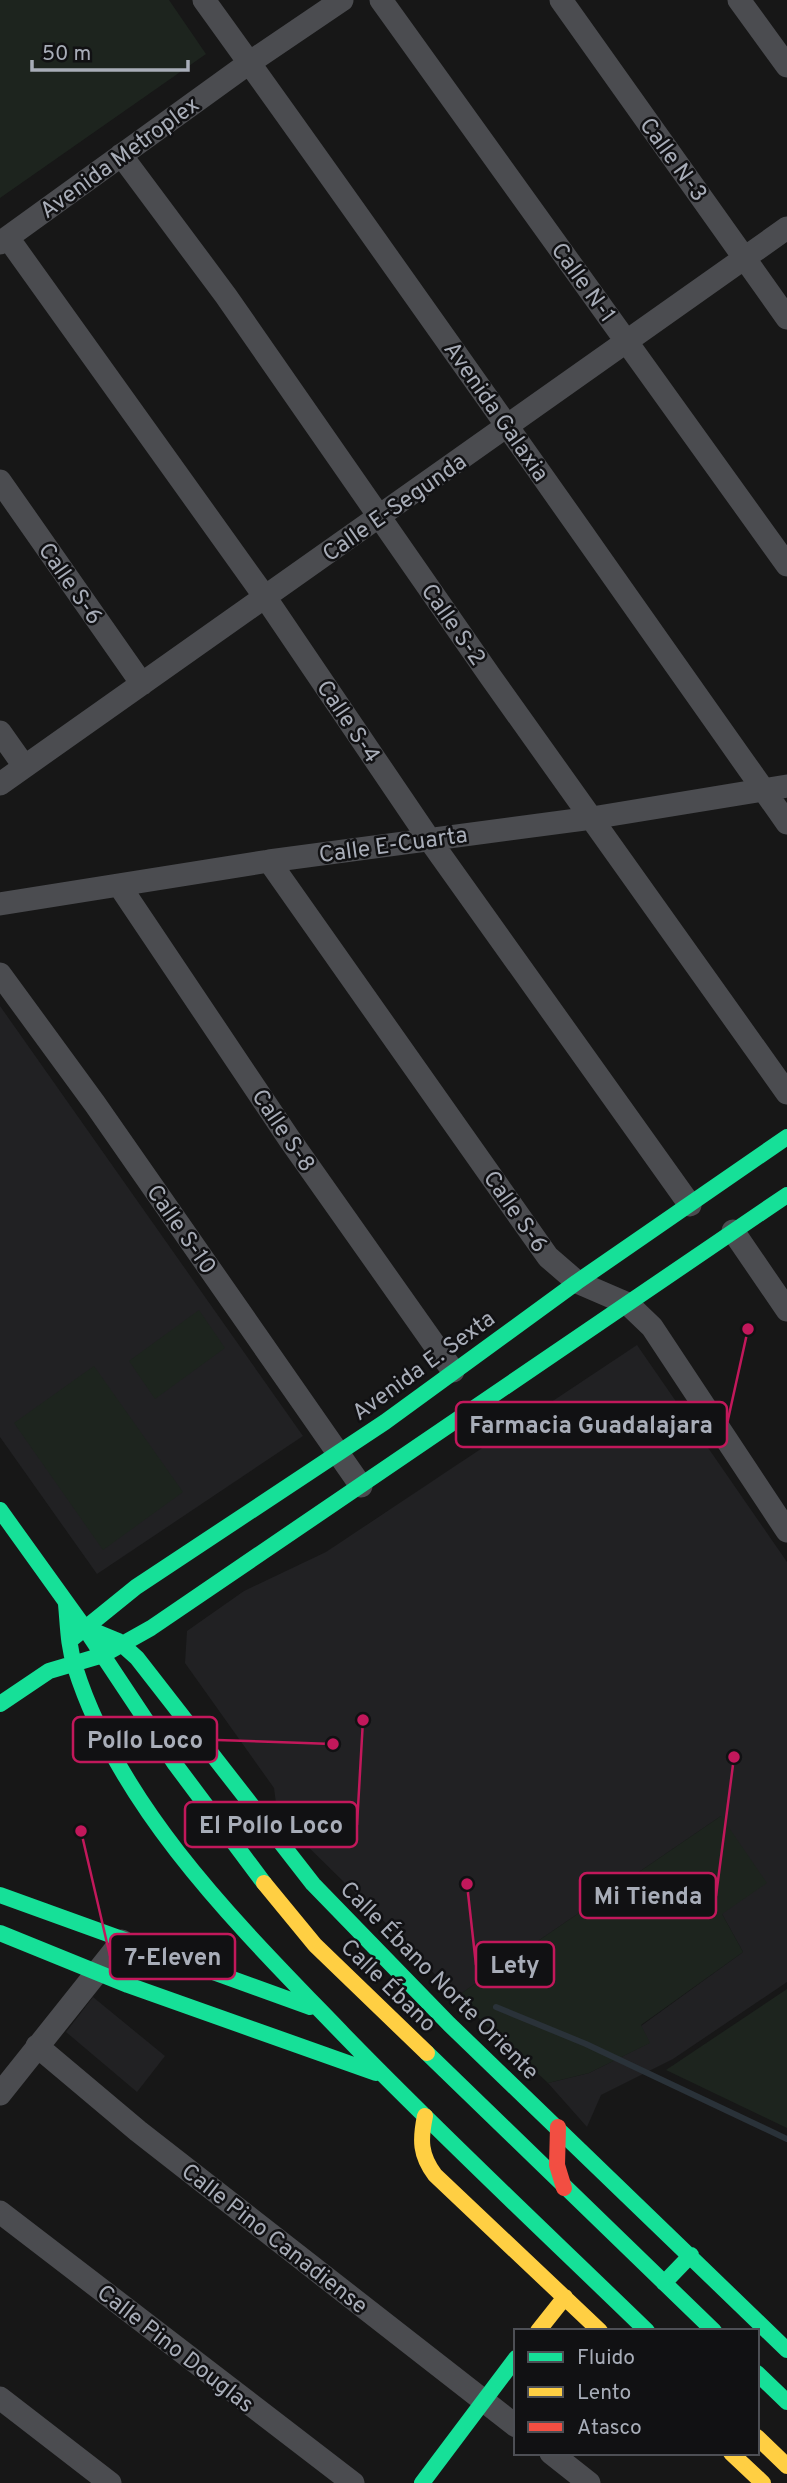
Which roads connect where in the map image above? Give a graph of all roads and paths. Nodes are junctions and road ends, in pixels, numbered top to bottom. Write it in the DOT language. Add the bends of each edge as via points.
graph roads {
  1 [pos="204,0"];
  2 [pos="342,0"];
  3 [pos="382,0"];
  4 [pos="561,0"];
  5 [pos="739,0"];
  6 [pos="249,63"];
  7 [pos="787,66"];
  8 [pos="121,155"];
  9 [pos="787,228"];
  10 [pos="4,240"];
  11 [pos="745,259"];
  12 [pos="787,318"];
  13 [pos="628,342"];
  14 [pos="508,426"];
  15 [pos="0,481"];
  16 [pos="380,516"];
  17 [pos="787,565"];
  18 [pos="265,597"];
  19 [pos="142,684"];
  20 [pos="0,732"];
  21 [pos="24,766"];
  22 [pos="0,784"];
  23 [pos="787,786"];
  24 [pos="763,790"];
  25 [pos="592,818"];
  26 [pos="787,823"];
  27 [pos="429,839"];
  28 [pos="269,861"];
  29 [pos="119,885"];
  30 [pos="0,904"];
  31 [pos="0,974"];
  32 [pos="787,1093"];
  33 [pos="787,1137"];
  34 [pos="787,1195"];
  35 [pos="690,1205"];
  36 [pos="733,1231"];
  37 [pos="577,1282"];
  38 [pos="628,1304"];
  39 [pos="787,1310"];
  40 [pos="453,1371"];
  41 [pos="338,1452"];
  42 [pos="360,1486"];
  43 [pos="0,1510"];
  44 [pos="787,1531"];
  45 [pos="66,1601"];
  46 [pos="84,1627"];
  47 [pos="69,1642"];
  48 [pos="125,1644"];
  49 [pos="103,1655"];
  50 [pos="74,1665"];
  51 [pos="49,1671"];
  52 [pos="0,1704"];
  53 [pos="0,1895"];
  54 [pos="0,1933"];
  55 [pos="122,1941"];
  56 [pos="98,1971"];
  57 [pos="320,2011"];
  58 [pos="356,2020"];
  59 [pos="381,2027"];
  60 [pos="405,2034"];
  61 [pos="37,2046"];
  62 [pos="383,2075"];
  63 [pos="0,2094"];
  64 [pos="425,2116"];
  65 [pos="558,2127"];
  66 [pos="564,2188"];
  67 [pos="0,2212"];
  68 [pos="691,2255"];
  69 [pos="664,2283"];
  70 [pos="565,2297"];
  71 [pos="540,2329"];
  72 [pos="598,2329"];
  73 [pos="645,2329"];
  74 [pos="712,2329"];
  75 [pos="787,2350"];
  76 [pos="514,2361"];
  77 [pos="759,2375"];
  78 [pos="0,2398"];
  79 [pos="483,2400"];
  80 [pos="787,2402"];
  81 [pos="514,2424"];
  82 [pos="762,2442"];
  83 [pos="554,2455"];
  84 [pos="733,2455"];
  85 [pos="754,2455"];
  86 [pos="787,2466"];
  87 [pos="746,2467"];
  88 [pos="110,2483"];
  89 [pos="352,2483"];
  90 [pos="422,2483"];
  91 [pos="589,2483"];
  92 [pos="763,2483"];
  1 -- 6 [label="street, Avenida Galaxia"];
  2 -- 6 [label="street, Avenida Metroplex"];
  3 -- 13 [label="street, Calle N-1"];
  4 -- 11 [label="street, Calle N-3"];
  5 -- 7 [label="street"];
  6 -- 8 [label="street, Avenida Metroplex"];
  6 -- 14 [label="street, Avenida Galaxia"];
  8 -- 10 [label="street, Avenida Metroplex"];
  8 -- 16 [label="street, Calle S-2"];
  9 -- 11 [label="street, Calle E-Segunda"];
  10 -- 18 [label="street, Calle S-4"];
  11 -- 12 [label="street, Calle N-3"];
  11 -- 13 [label="street, Calle E-Segunda"];
  13 -- 14 [label="street, Calle E-Segunda"];
  13 -- 17 [label="street, Calle N-1"];
  14 -- 16 [label="street, Calle E-Segunda"];
  14 -- 24 [label="street, Avenida Galaxia"];
  15 -- 19 [label="street, Calle S-6"];
  16 -- 18 [label="street, Calle E-Segunda"];
  16 -- 25 [label="street, Calle S-2"];
  18 -- 19 [label="street, Calle E-Segunda"];
  18 -- 27 [label="street, Calle S-4"];
  19 -- 21 [label="street, Calle E-Segunda"];
  20 -- 21 [label="street"];
  21 -- 22 [label="street, Calle E-Segunda"];
  23 -- 24 [label="street, Calle E-Cuarta"];
  24 -- 25 [label="street, Calle E-Cuarta"];
  24 -- 26 [label="street, Avenida Galaxia"];
  25 -- 27 [label="street, Calle E-Cuarta"];
  25 -- 32 [label="street, Calle S-2"];
  27 -- 28 [label="street, Calle E-Cuarta"];
  27 -- 35 [label="street, Calle S-4"];
  28 -- 29 [label="street, Calle E-Cuarta"];
  28 -- 37 [label="street, Calle S-6" via="548,1257"];
  29 -- 30 [label="street, Calle E-Cuarta"];
  29 -- 40 [label="street, Calle S-8" via="290,1140"];
  31 -- 41 [label="street, Calle S-10"];
  33 -- 35 [label="street, Avenida E. Sexta"];
  34 -- 36 [label="street"];
  35 -- 37 [label="street, Avenida E. Sexta"];
  36 -- 38 [label="street"];
  36 -- 39 [label="street"];
  37 -- 38 [label="street, Calle S-6"];
  37 -- 40 [label="street, Avenida E. Sexta"];
  38 -- 42 [label="street"];
  38 -- 44 [label="street, Calle S-6" via="652,1327"];
  40 -- 41 [label="street, Avenida E. Sexta"];
  41 -- 42 [label="street, Calle S-10"];
  41 -- 46 [label="street, Avenida E. Sexta"];
  42 -- 48 [label="street"];
  43 -- 45 [label="street, Calle Ébano"];
  45 -- 46 [label="street, Calle Ébano"];
  45 -- 47 [label="street"];
  46 -- 47 [label="street, Avenida E. Sexta"];
  46 -- 48 [label="street, Calle Ébano Norte Oriente"];
  46 -- 49 [label="street, Calle Ébano"];
  47 -- 50 [label="street"];
  47 -- 51 [label="street, Avenida E. Sexta"];
  48 -- 49 [label="street"];
  48 -- 65 [label="street, Calle Ébano Norte Oriente" via="305,1876 449,2024"];
  49 -- 50 [label="street"];
  49 -- 60 [label="street, Calle Ébano" via="175,1764 256,1873 315,1945"];
  50 -- 51 [label="street"];
  50 -- 57 [label="street" via="114,1756 160,1828 253,1943"];
  51 -- 52 [label="street"];
  53 -- 55 [label="street"];
  54 -- 56 [label="street"];
  55 -- 56 [label="street"];
  55 -- 57 [label="street"];
  56 -- 61 [label="street"];
  56 -- 62 [label="street"];
  57 -- 58 [label="street"];
  57 -- 62 [label="street"];
  59 -- 60 [label="street"];
  60 -- 66 [label="street, Calle Ébano"];
  61 -- 63 [label="street"];
  61 -- 79 [label="street, Calle Pino Canadiense" via="138,2131"];
  62 -- 64 [label="street"];
  64 -- 70 [label="street" via="419,2143 425,2163"];
  64 -- 73 [label="street"];
  65 -- 66 [label="street" via="556,2165"];
  65 -- 68 [label="street, Calle Ébano Norte Oriente"];
  66 -- 69 [label="street, Calle Ébano"];
  67 -- 89 [label="street, Calle Pino Douglas"];
  68 -- 69 [label="street"];
  68 -- 75 [label="street, Calle Ébano Norte Oriente"];
  69 -- 74 [label="street, Calle Ébano"];
  70 -- 71 [label="street"];
  70 -- 72 [label="street"];
  76 -- 79 [label="street"];
  77 -- 80 [label="street"];
  78 -- 88 [label="street"];
  79 -- 81 [label="street, Calle Pino Canadiense"];
  79 -- 90 [label="street"];
  82 -- 86 [label="street"];
  83 -- 91 [label="street"];
  84 -- 87 [label="street"];
  85 -- 87 [label="street"];
  87 -- 92 [label="street"];
}
